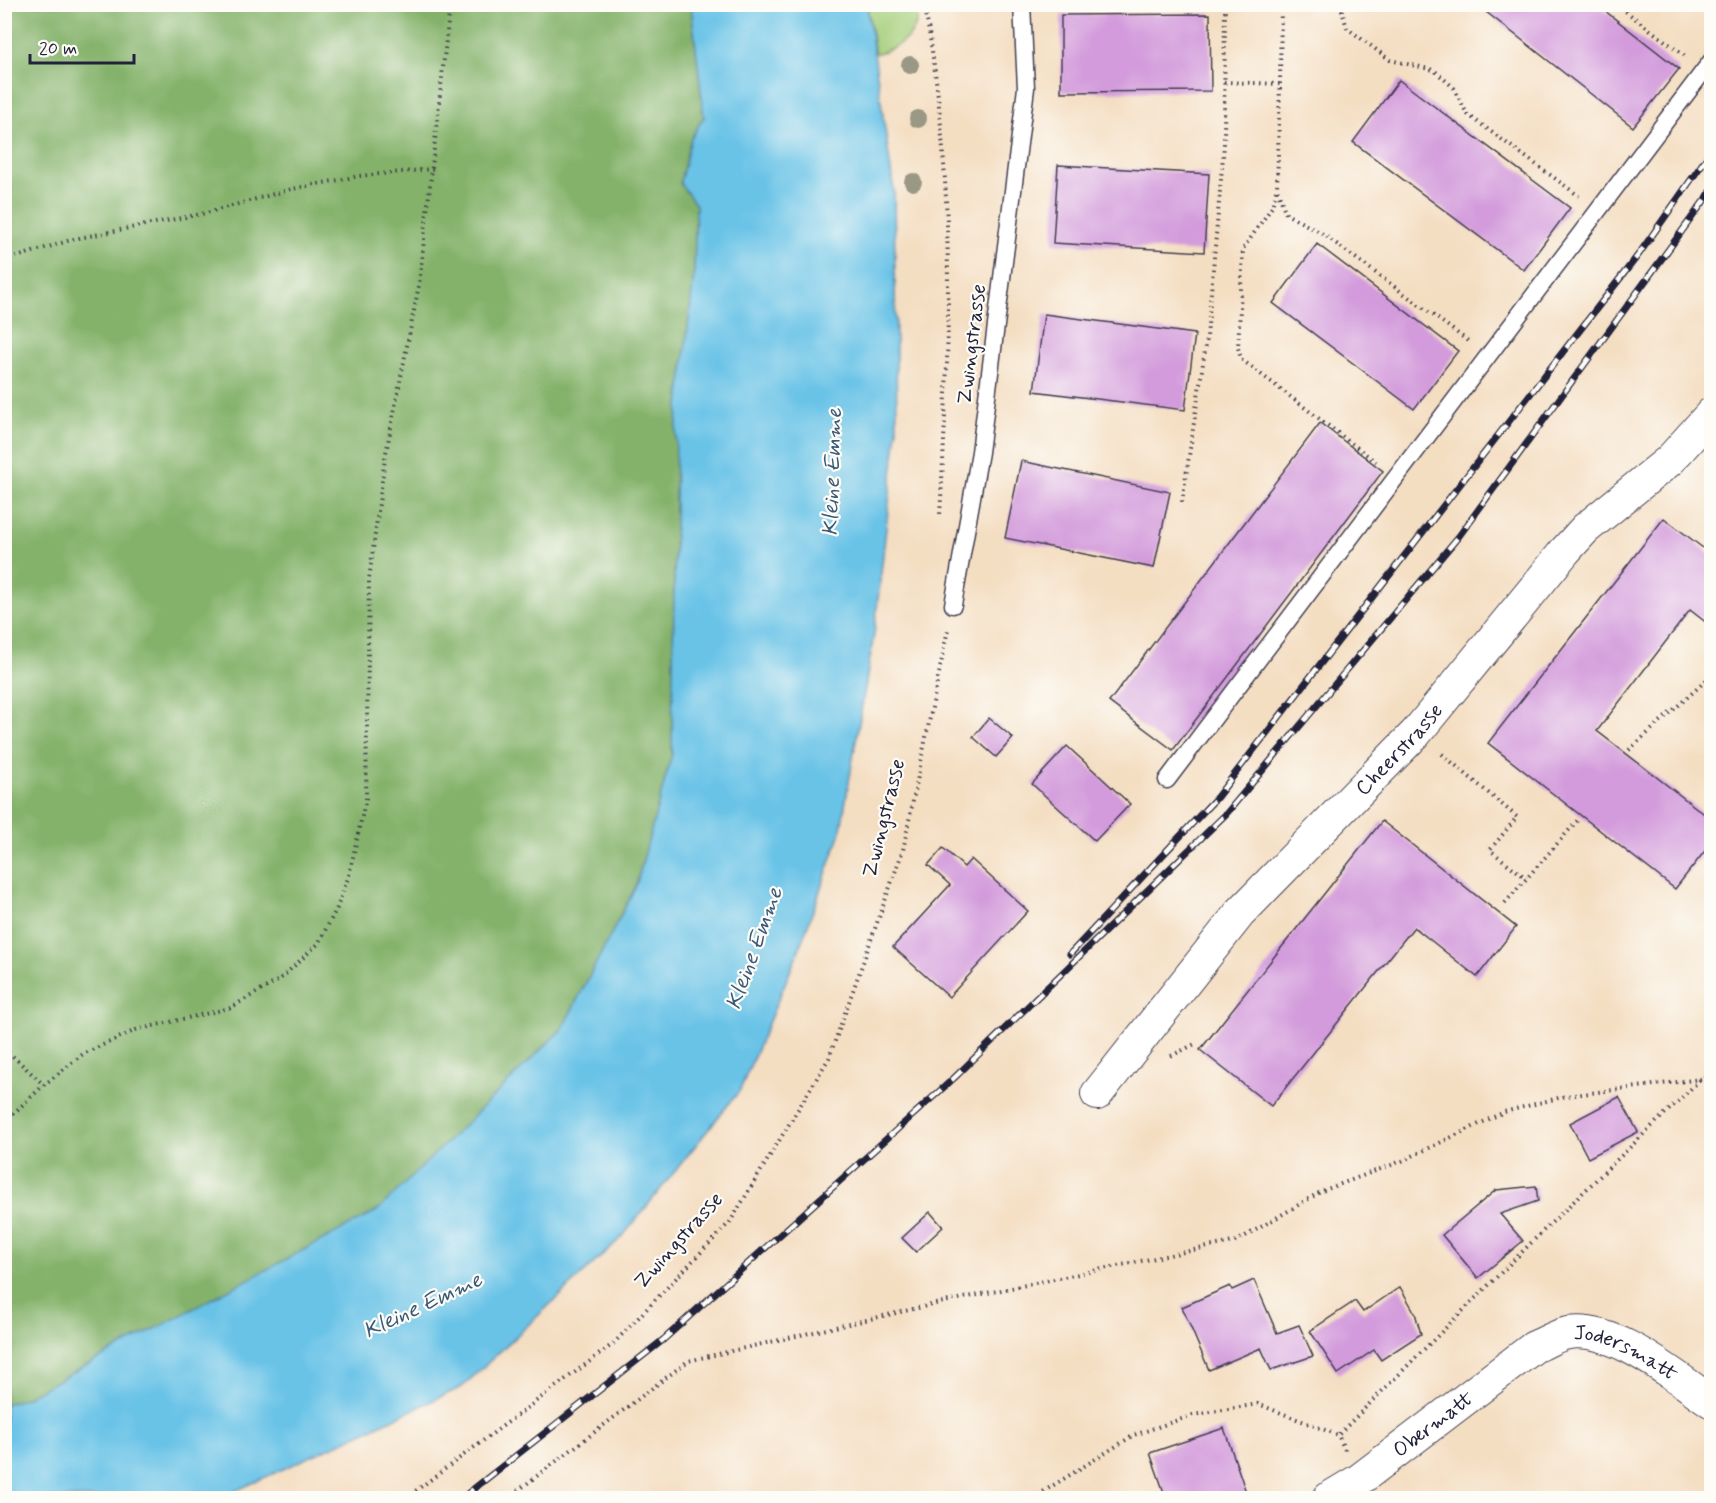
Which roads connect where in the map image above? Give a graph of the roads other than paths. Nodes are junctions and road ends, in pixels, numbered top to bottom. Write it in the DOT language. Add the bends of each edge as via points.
graph roads {
  1 [pos="1022,4"];
  2 [pos="1708,65"];
  3 [pos="1712,413"];
  4 [pos="952,605"];
  5 [pos="1167,780"];
  6 [pos="1096,1094"];
  7 [pos="1534,1347"];
  8 [pos="1712,1402"];
  9 [pos="1329,1498"];
  1 -- 4 [label="lane, Zwingstrasse" via="1026,88 980,452"];
  2 -- 5 [label="lane"];
  3 -- 6 [label="street, Cheerstrasse" via="1670,460 1585,529 1565,551 1416,733 1240,913"];
  7 -- 8 [label="street, Jodersmatt" via="1565,1334 1594,1333 1629,1347"];
  7 -- 9 [label="street, Obermatt" via="1359,1480"];
}
